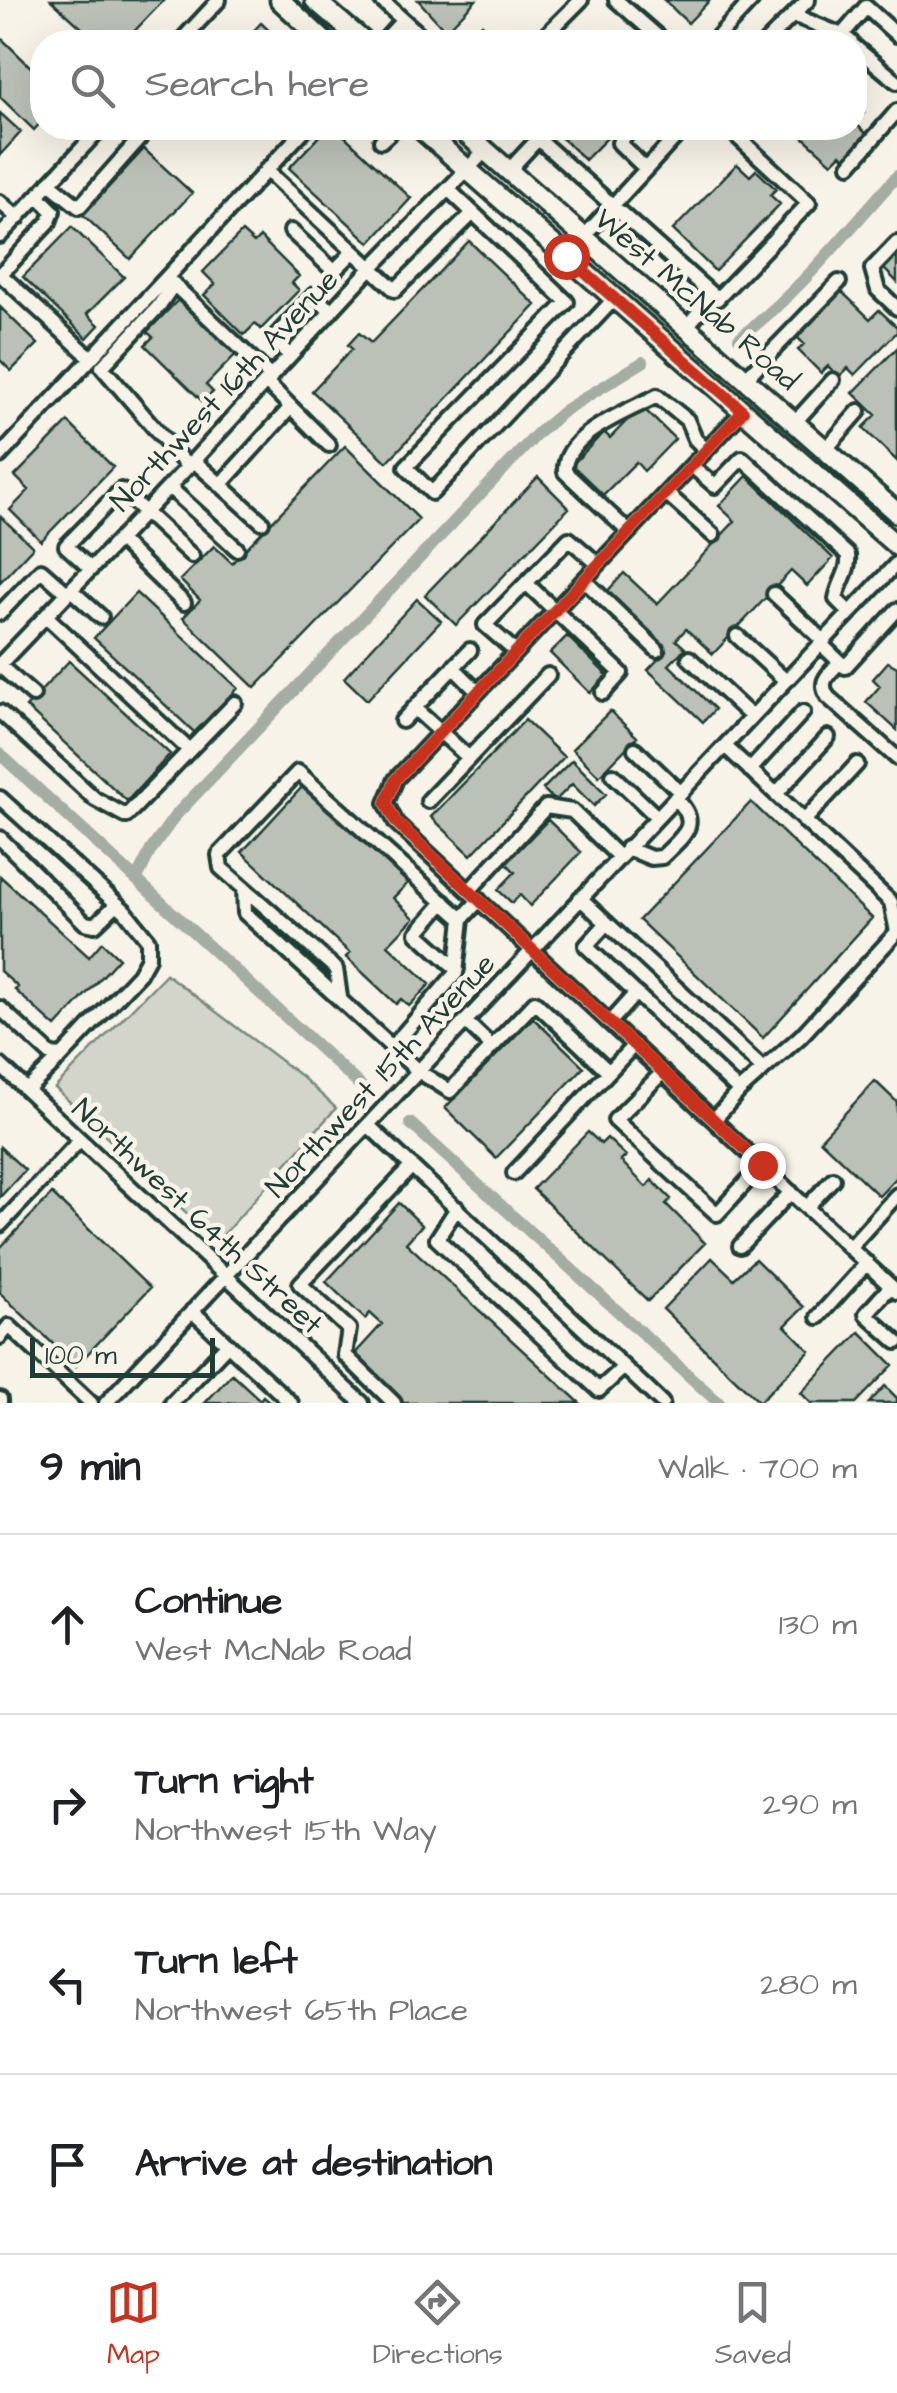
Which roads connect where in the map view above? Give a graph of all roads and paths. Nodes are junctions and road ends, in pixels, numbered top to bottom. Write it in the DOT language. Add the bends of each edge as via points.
graph roads {
  1 [pos="219,0"];
  2 [pos="280,0"];
  3 [pos="315,0"];
  4 [pos="381,0"];
  5 [pos="581,0"];
  6 [pos="616,0"];
  7 [pos="752,0"];
  8 [pos="799,5"];
  9 [pos="402,20"];
  10 [pos="191,30"];
  11 [pos="313,30"];
  12 [pos="350,30"];
  13 [pos="393,30"];
  14 [pos="414,30"];
  15 [pos="551,30"];
  16 [pos="650,30"];
  17 [pos="725,30"];
  18 [pos="777,30"];
  19 [pos="834,30"];
  20 [pos="855,30"];
  21 [pos="897,35"];
  22 [pos="867,56"];
  23 [pos="897,82"];
  24 [pos="897,111"];
  25 [pos="90,140"];
  26 [pos="138,140"];
  27 [pos="292,140"];
  28 [pos="434,140"];
  29 [pos="476,140"];
  30 [pos="537,140"];
  31 [pos="539,140"];
  32 [pos="620,140"];
  33 [pos="673,140"];
  34 [pos="741,140"];
  35 [pos="486,150"];
  36 [pos="850,165"];
  37 [pos="646,169"];
  38 [pos="266,170"];
  39 [pos="468,170"];
  40 [pos="509,170"];
  41 [pos="50,184"];
  42 [pos="448,190"];
  43 [pos="38,196"];
  44 [pos="0,202"];
  45 [pos="613,205"];
  46 [pos="473,213"];
  47 [pos="18,218"];
  48 [pos="291,231"];
  49 [pos="0,236"];
  50 [pos="584,236"];
  51 [pos="897,242"];
  52 [pos="353,252"];
  53 [pos="566,256"];
  54 [pos="371,268"];
  55 [pos="1,276"];
  56 [pos="170,280"];
  57 [pos="839,282"];
  58 [pos="714,295"];
  59 [pos="615,298"];
  60 [pos="897,308"];
  61 [pos="331,312"];
  62 [pos="687,326"];
  63 [pos="290,356"];
  64 [pos="91,358"];
  65 [pos="746,378"];
  66 [pos="269,379"];
  67 [pos="833,380"];
  68 [pos="292,407"];
  69 [pos="743,411"];
  70 [pos="859,411"];
  71 [pos="795,422"];
  72 [pos="329,445"];
  73 [pos="826,449"];
  74 [pos="706,450"];
  75 [pos="0,456"];
  76 [pos="191,464"];
  77 [pos="692,466"];
  78 [pos="220,485"];
  79 [pos="169,487"];
  80 [pos="666,492"];
  81 [pos="146,512"];
  82 [pos="897,512"];
  83 [pos="262,522"];
  84 [pos="629,532"];
  85 [pos="713,535"];
  86 [pos="119,540"];
  87 [pos="897,546"];
  88 [pos="237,549"];
  89 [pos="192,556"];
  90 [pos="598,564"];
  91 [pos="897,564"];
  92 [pos="91,569"];
  93 [pos="584,580"];
  94 [pos="526,583"];
  95 [pos="69,592"];
  96 [pos="774,594"];
  97 [pos="184,603"];
  98 [pos="555,610"];
  99 [pos="897,610"];
  100 [pos="0,613"];
  101 [pos="850,613"];
  102 [pos="46,616"];
  103 [pos="101,618"];
  104 [pos="737,636"];
  105 [pos="822,642"];
  106 [pos="470,650"];
  107 [pos="657,650"];
  108 [pos="516,652"];
  109 [pos="689,658"];
  110 [pos="840,662"];
  111 [pos="0,665"];
  112 [pos="452,667"];
  113 [pos="548,675"];
  114 [pos="786,681"];
  115 [pos="478,692"];
  116 [pos="603,692"];
  117 [pos="33,695"];
  118 [pos="235,702"];
  119 [pos="414,708"];
  120 [pos="0,712"];
  121 [pos="803,712"];
  122 [pos="752,717"];
  123 [pos="402,721"];
  124 [pos="440,732"];
  125 [pos="828,737"];
  126 [pos="724,746"];
  127 [pos="189,750"];
  128 [pos="635,750"];
  129 [pos="469,758"];
  130 [pos="897,758"];
  131 [pos="857,764"];
  132 [pos="750,770"];
  133 [pos="612,775"];
  134 [pos="776,794"];
  135 [pos="678,795"];
  136 [pos="0,798"];
  137 [pos="428,801"];
  138 [pos="657,817"];
  139 [pos="804,821"];
  140 [pos="0,838"];
  141 [pos="624,852"];
  142 [pos="474,896"];
  143 [pos="580,898"];
  144 [pos="444,902"];
  145 [pos="117,904"];
  146 [pos="462,919"];
  147 [pos="607,923"];
  148 [pos="532,949"];
  149 [pos="457,969"];
  150 [pos="636,994"];
  151 [pos="0,1008"];
  152 [pos="465,1022"];
  153 [pos="610,1022"];
  154 [pos="634,1045"];
  155 [pos="392,1047"];
  156 [pos="492,1047"];
  157 [pos="62,1056"];
  158 [pos="0,1065"];
  159 [pos="763,1069"];
  160 [pos="418,1071"];
  161 [pos="608,1071"];
  162 [pos="663,1072"];
  163 [pos="27,1090"];
  164 [pos="739,1091"];
  165 [pos="714,1120"];
  166 [pos="369,1126"];
  167 [pos="80,1140"];
  168 [pos="762,1165"];
  169 [pos="412,1166"];
  170 [pos="514,1173"];
  171 [pos="833,1179"];
  172 [pos="790,1192"];
  173 [pos="897,1196"];
  174 [pos="807,1207"];
  175 [pos="456,1208"];
  176 [pos="0,1225"];
  177 [pos="740,1246"];
  178 [pos="850,1247"];
  179 [pos="867,1263"];
  180 [pos="225,1275"];
  181 [pos="894,1289"];
  182 [pos="192,1311"];
  183 [pos="818,1317"];
  184 [pos="3,1327"];
  185 [pos="897,1342"];
  186 [pos="228,1344"];
  187 [pos="345,1355"];
  188 [pos="624,1367"];
  189 [pos="330,1372"];
  190 [pos="91,1403"];
  191 [pos="106,1403"];
  192 [pos="172,1403"];
  193 [pos="291,1403"];
  194 [pos="362,1403"];
  195 [pos="394,1403"];
  196 [pos="662,1403"];
  1 -- 10 [label="street"];
  2 -- 11 [label="main road"];
  3 -- 12 [label="main road"];
  4 -- 9 [label="street"];
  5 -- 15 [label="street"];
  6 -- 16 [label="street"];
  7 -- 17 [label="street"];
  8 -- 18 [label="street"];
  8 -- 19 [label="street"];
  9 -- 13 [label="street"];
  9 -- 14 [label="street"];
  20 -- 21 [label="street" via="866,8"];
  22 -- 23 [label="street"];
  24 -- 36 [label="street"];
  25 -- 41 [label="street"];
  26 -- 41 [label="street" via="78,207"];
  27 -- 38 [label="street"];
  28 -- 39 [label="main road, West McNab Road"];
  29 -- 35 [label="main road, West McNab Road"];
  30 -- 40 [label="street"];
  31 -- 45 [label="street"];
  32 -- 37 [label="street"];
  33 -- 37 [label="street"];
  34 -- 58 [label="street" via="809,203"];
  35 -- 39 [label="street, Northwest 16th Avenue"];
  35 -- 40 [label="main road, West McNab Road"];
  37 -- 45 [label="street"];
  38 -- 52 [label="street"];
  38 -- 56 [label="street"];
  39 -- 42 [label="street, Northwest 16th Avenue"];
  39 -- 53 [label="main road, West McNab Road"];
  40 -- 50 [label="main road, West McNab Road"];
  41 -- 43 [label="street"];
  42 -- 46 [label="street"];
  42 -- 54 [label="street, Northwest 16th Avenue"];
  43 -- 47 [label="street"];
  43 -- 55 [label="street" via="53,212 50,222"];
  44 -- 47 [label="street"];
  45 -- 50 [label="street"];
  45 -- 58 [label="street"];
  46 -- 54 [label="street" via="395,290"];
  46 -- 59 [label="street" via="567,302 406,467 432,493"];
  47 -- 49 [label="street"];
  48 -- 52 [label="street" via="334,271"];
  50 -- 53 [label="street"];
  50 -- 62 [label="main road, West McNab Road"];
  51 -- 60 [label="street" via="872,269 878,290"];
  52 -- 54 [label="street"];
  53 -- 59 [label="main road, West McNab Road"];
  54 -- 61 [label="street, Northwest 16th Avenue"];
  55 -- 64 [label="street"];
  56 -- 64 [label="street"];
  56 -- 66 [label="street"];
  56 -- 76 [label="street" via="158,307 102,367"];
  57 -- 65 [label="street"];
  58 -- 62 [label="street"];
  59 -- 69 [label="main road, West McNab Road"];
  61 -- 63 [label="street, Northwest 16th Avenue"];
  61 -- 63 [label="street" via="314,296 273,340"];
  62 -- 65 [label="main road, West McNab Road"];
  63 -- 66 [label="street, Northwest 16th Avenue"];
  64 -- 75 [label="street"];
  65 -- 71 [label="main road, West McNab Road"];
  66 -- 68 [label="street"];
  66 -- 76 [label="street, Northwest 16th Avenue"];
  67 -- 71 [label="street"];
  68 -- 72 [label="street"];
  68 -- 78 [label="street"];
  69 -- 74 [label="street"];
  69 -- 87 [label="main road, West McNab Road"];
  70 -- 73 [label="street"];
  71 -- 73 [label="main road, West McNab Road"];
  73 -- 82 [label="main road, West McNab Road"];
  74 -- 77 [label="street"];
  74 -- 84 [label="street" via="687,420 657,396 571,448 565,472"];
  76 -- 78 [label="street"];
  76 -- 79 [label="street, Northwest 16th Avenue"];
  77 -- 80 [label="street"];
  77 -- 101 [label="street" via="714,486 742,458 848,555 836,599"];
  78 -- 83 [label="street"];
  79 -- 81 [label="street, Northwest 16th Avenue"];
  79 -- 88 [label="street"];
  80 -- 84 [label="street"];
  80 -- 85 [label="street"];
  81 -- 86 [label="street, Northwest 16th Avenue"];
  81 -- 89 [label="street"];
  81 -- 92 [label="street" via="121,490 66,546"];
  84 -- 90 [label="street"];
  86 -- 92 [label="street, Northwest 16th Avenue"];
  86 -- 97 [label="street"];
  90 -- 93 [label="street"];
  90 -- 94 [label="street" via="570,539"];
  91 -- 101 [label="street, Northwest 15th Avenue"];
  92 -- 95 [label="street, Northwest 16th Avenue"];
  93 -- 98 [label="street"];
  93 -- 107 [label="street"];
  94 -- 98 [label="street"];
  94 -- 108 [label="street" via="486,625"];
  95 -- 100 [label="street" via="41,570"];
  95 -- 102 [label="street, Northwest 16th Avenue"];
  95 -- 103 [label="street"];
  96 -- 105 [label="street"];
  98 -- 108 [label="street"];
  98 -- 116 [label="street" via="621,672"];
  99 -- 110 [label="street" via="845,667"];
  101 -- 105 [label="street, Northwest 15th Avenue"];
  102 -- 111 [label="street, Northwest 16th Avenue"];
  102 -- 127 [label="street"];
  104 -- 114 [label="street"];
  105 -- 110 [label="street"];
  105 -- 114 [label="street, Northwest 15th Avenue"];
  106 -- 112 [label="street"];
  108 -- 115 [label="street"];
  109 -- 122 [label="street"];
  110 -- 130 [label="street" via="822,688"];
  111 -- 117 [label="street"];
  112 -- 115 [label="street"];
  112 -- 119 [label="street"];
  113 -- 129 [label="street"];
  114 -- 122 [label="street, Northwest 15th Avenue"];
  115 -- 124 [label="street"];
  118 -- 127 [label="street"];
  119 -- 123 [label="street"];
  119 -- 124 [label="street"];
  120 -- 127 [label="street" via="95,799 126,816"];
  121 -- 132 [label="street"];
  122 -- 126 [label="street, Northwest 15th Avenue"];
  124 -- 129 [label="street"];
  124 -- 142 [label="street" via="396,779 386,803 396,822"];
  125 -- 134 [label="street"];
  126 -- 132 [label="street"];
  126 -- 135 [label="street, Northwest 15th Avenue"];
  128 -- 135 [label="street"];
  129 -- 137 [label="street"];
  131 -- 139 [label="street"];
  132 -- 134 [label="street"];
  133 -- 138 [label="street"];
  134 -- 139 [label="street"];
  135 -- 138 [label="street, Northwest 15th Avenue"];
  135 -- 141 [label="street" via="690,818 688,830 662,857"];
  136 -- 145 [label="street"];
  138 -- 141 [label="street, Northwest 15th Avenue"];
  139 -- 159 [label="street" via="892,902 897,932"];
  140 -- 145 [label="street" via="85,922 95,925"];
  141 -- 142 [label="street" via="572,811 546,807"];
  141 -- 143 [label="street, Northwest 15th Avenue"];
  142 -- 146 [label="street"];
  142 -- 148 [label="street"];
  143 -- 147 [label="street"];
  143 -- 148 [label="street, Northwest 15th Avenue"];
  144 -- 146 [label="street"];
  144 -- 149 [label="street" via="417,933"];
  144 -- 155 [label="street" via="298,772 219,855 222,868 244,888 245,913"];
  145 -- 157 [label="street" via="148,940 148,958"];
  146 -- 149 [label="street"];
  147 -- 150 [label="street" via="586,946"];
  147 -- 159 [label="street"];
  148 -- 152 [label="street, Northwest 15th Avenue"];
  148 -- 153 [label="street"];
  149 -- 155 [label="street"];
  150 -- 153 [label="street"];
  150 -- 164 [label="street"];
  151 -- 157 [label="street" via="51,1056"];
  152 -- 156 [label="street"];
  152 -- 160 [label="street, Northwest 15th Avenue"];
  153 -- 154 [label="street"];
  154 -- 161 [label="street"];
  154 -- 162 [label="street"];
  155 -- 160 [label="street"];
  156 -- 160 [label="street" via="450,1091"];
  156 -- 161 [label="street" via="535,1002"];
  157 -- 163 [label="street"];
  158 -- 163 [label="street, Northwest 64th Street"];
  159 -- 164 [label="street"];
  160 -- 166 [label="street, Northwest 15th Avenue"];
  161 -- 170 [label="street"];
  162 -- 165 [label="street"];
  162 -- 168 [label="street" via="615,1120 717,1214"];
  163 -- 167 [label="street, Northwest 64th Street"];
  164 -- 165 [label="street"];
  165 -- 168 [label="street"];
  166 -- 169 [label="street"];
  166 -- 180 [label="street, Northwest 15th Avenue"];
  167 -- 176 [label="street"];
  167 -- 180 [label="street, Northwest 64th Street"];
  168 -- 172 [label="street"];
  169 -- 175 [label="street"];
  169 -- 187 [label="street" via="300,1284 349,1329"];
  171 -- 174 [label="street"];
  172 -- 174 [label="street"];
  172 -- 177 [label="street"];
  173 -- 178 [label="street"];
  174 -- 178 [label="street"];
  175 -- 188 [label="street"];
  175 -- 188 [label="street" via="437,1240 599,1390"];
  178 -- 179 [label="street"];
  179 -- 181 [label="street"];
  179 -- 183 [label="street"];
  180 -- 182 [label="street, Northwest 15th Avenue"];
  180 -- 189 [label="street, Northwest 64th Street"];
  181 -- 185 [label="street" via="866,1314"];
  182 -- 186 [label="street"];
  182 -- 191 [label="street, Northwest 15th Avenue"];
  184 -- 190 [label="street"];
  186 -- 192 [label="street"];
  186 -- 193 [label="street"];
  187 -- 189 [label="street"];
  187 -- 195 [label="street"];
  188 -- 196 [label="street"];
  189 -- 194 [label="street, Northwest 64th Street"];
}
